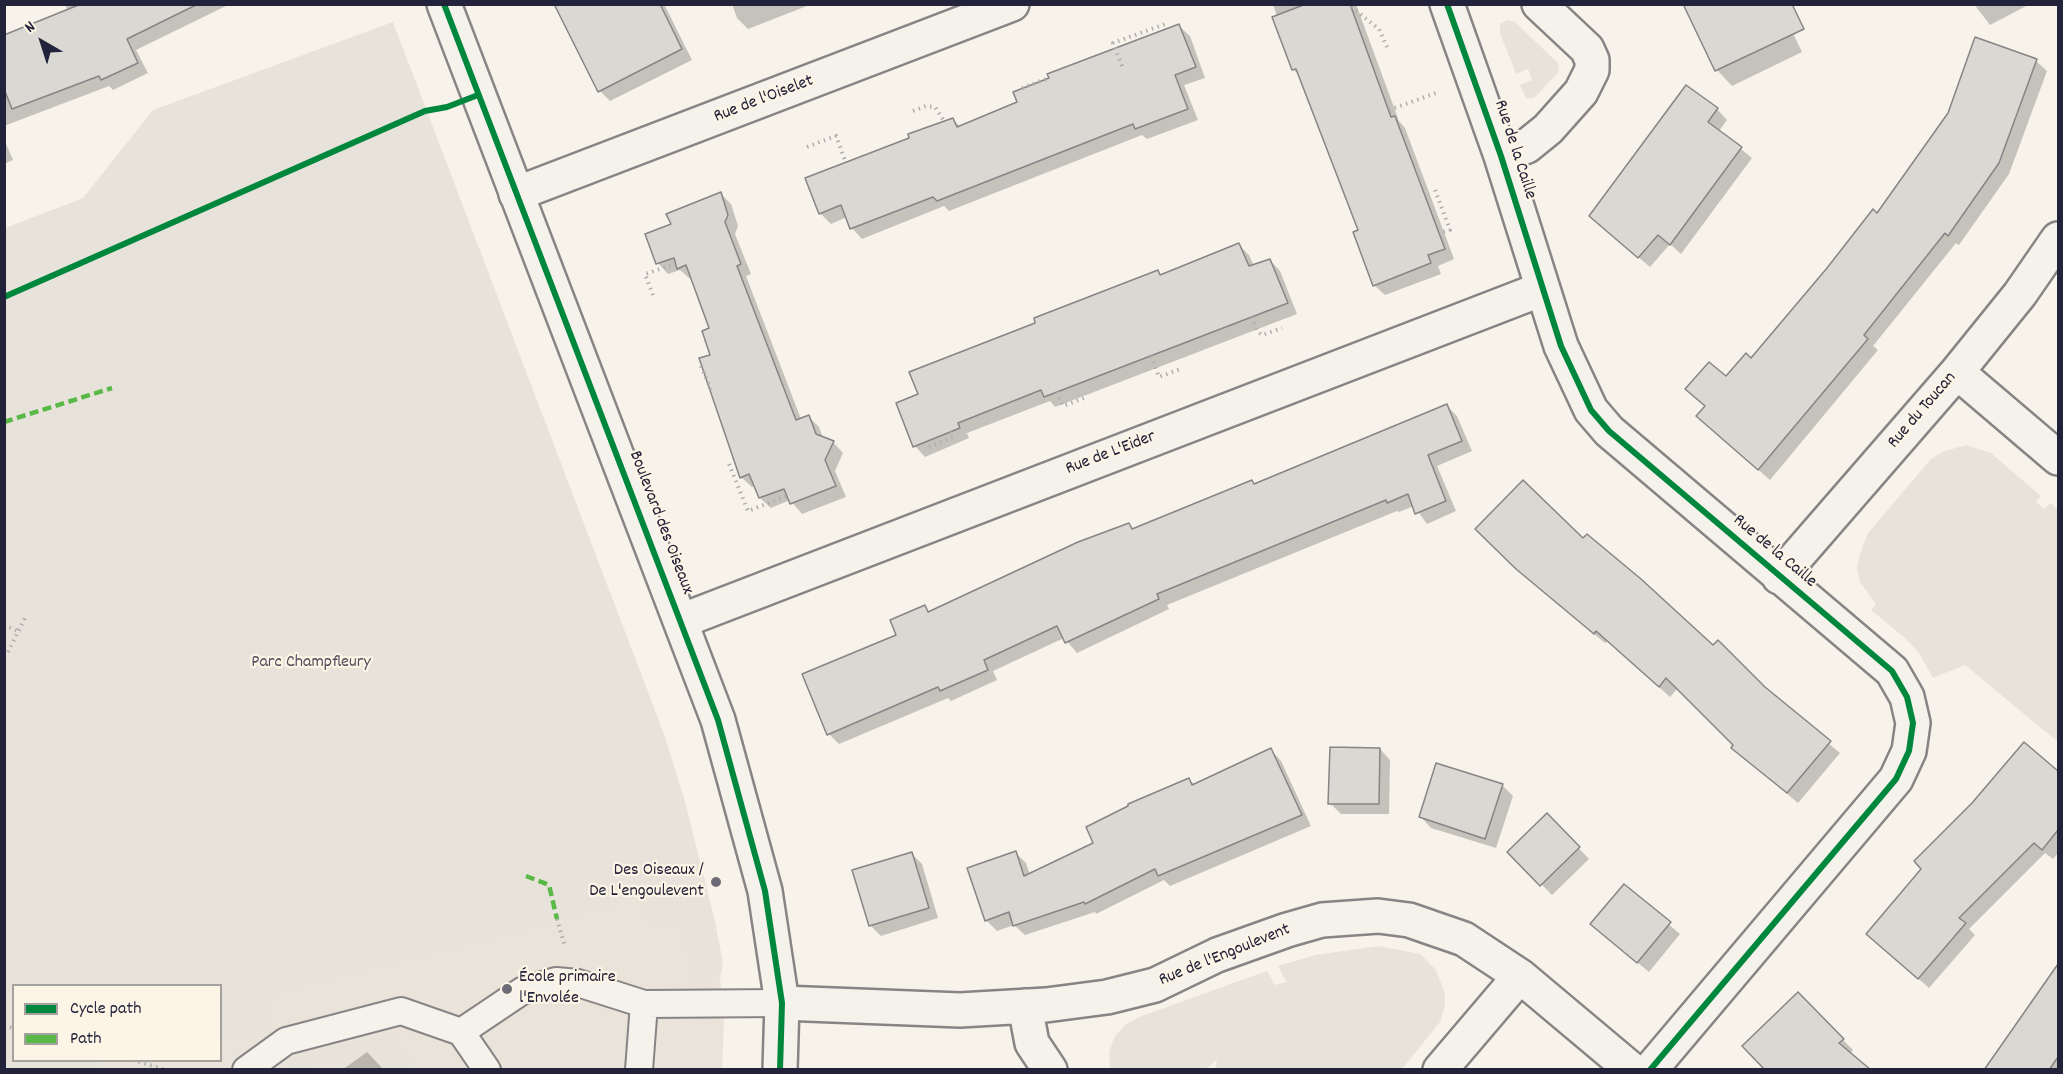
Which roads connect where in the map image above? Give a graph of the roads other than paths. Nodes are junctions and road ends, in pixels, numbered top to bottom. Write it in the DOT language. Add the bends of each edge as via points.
graph roads {
  1 [pos="444,4"];
  2 [pos="1012,4"];
  3 [pos="1447,4"];
  4 [pos="1539,4"];
  5 [pos="1501,156"];
  6 [pos="516,194"];
  7 [pos="2058,239"];
  8 [pos="1542,289"];
  9 [pos="1957,372"];
  10 [pos="2058,458"];
  11 [pos="1779,577"];
  12 [pos="681,621"];
  13 [pos="1520,976"];
  14 [pos="782,1003"];
  15 [pos="644,1004"];
  16 [pos="1025,1006"];
  17 [pos="461,1032"];
  18 [pos="246,1070"];
  19 [pos="487,1070"];
  20 [pos="639,1070"];
  21 [pos="780,1070"];
  22 [pos="1050,1070"];
  23 [pos="1440,1070"];
  24 [pos="1632,1070"];
  25 [pos="1650,1070"];
  1 -- 6 [label="street, Boulevard des Oiseaux"];
  2 -- 6 [label="street, Rue de l'Oiselet"];
  3 -- 5 [label="street, Rue de la Caille"];
  4 -- 5 [label="street, Rue de la Caille" via="1587,49 1592,70 1581,92 1548,129 1527,146"];
  5 -- 8 [label="street, Rue de la Caille"];
  6 -- 12 [label="street, Boulevard des Oiseaux"];
  7 -- 9 [label="street, Rue du Toucan"];
  8 -- 11 [label="street, Rue de la Caille" via="1579,388 1599,421"];
  8 -- 12 [label="street, Rue de L'Eider"];
  9 -- 10 [label="street"];
  9 -- 11 [label="street, Rue du Toucan"];
  11 -- 25 [label="street, Rue de la Caille" via="1892,671 1901,683 1912,715 1909,751 1881,798"];
  12 -- 14 [label="street, Boulevard des Oiseaux" via="718,720 752,837 765,891"];
  13 -- 16 [label="street, Rue de l'Engoulevent" via="1464,939 1435,927 1378,916 1349,917 1287,930 1130,992"];
  13 -- 23 [label="street"];
  13 -- 24 [label="street, Rue de l'Engoulevent"];
  14 -- 15 [label="lane"];
  14 -- 16 [label="street, Rue de l'Engoulevent" via="922,1010"];
  14 -- 21 [label="street, Boulevard des Oiseaux"];
  15 -- 17 [label="lane" via="578,983 556,981 522,991"];
  15 -- 20 [label="lane"];
  16 -- 22 [label="street" via="1032,1043"];
  17 -- 18 [label="lane" via="400,1011 286,1041"];
  17 -- 19 [label="lane"];
}
